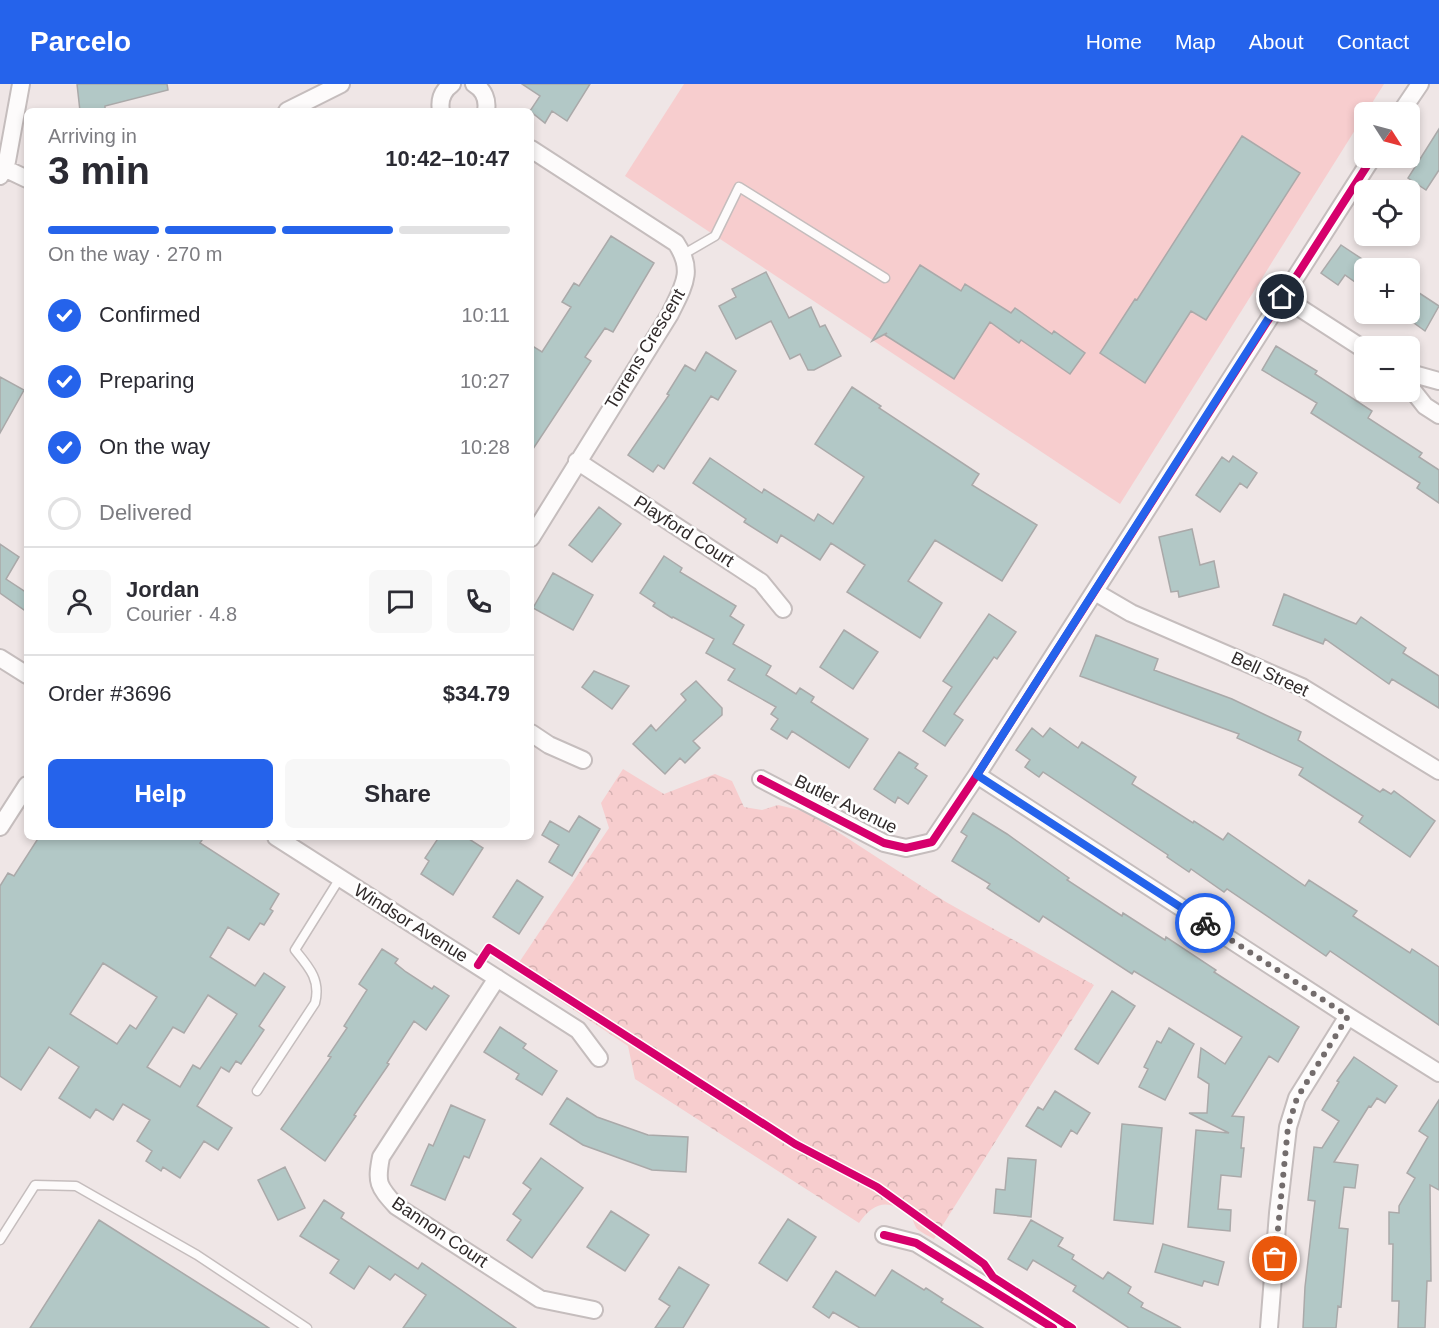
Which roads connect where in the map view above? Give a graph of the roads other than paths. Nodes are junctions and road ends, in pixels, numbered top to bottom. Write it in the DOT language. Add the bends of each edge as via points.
graph roads {
  1 [pos="21,84"];
  2 [pos="340,84"];
  3 [pos="1420,84"];
  4 [pos="477,85"];
  5 [pos="443,86"];
  6 [pos="1408,102"];
  7 [pos="293,108"];
  8 [pos="441,108"];
  9 [pos="486,108"];
  10 [pos="534,151"];
  11 [pos="1366,168"];
  12 [pos="2,172"];
  13 [pos="24,178"];
  14 [pos="684,254"];
  15 [pos="885,278"];
  16 [pos="1282,297"];
  17 [pos="1354,343"];
  18 [pos="1420,376"];
  19 [pos="1439,381"];
  20 [pos="1420,400"];
  21 [pos="1439,415"];
  22 [pos="577,461"];
  23 [pos="534,533"];
  24 [pos="1095,592"];
  25 [pos="783,609"];
  26 [pos="0,658"];
  27 [pos="24,673"];
  28 [pos="534,735"];
  29 [pos="583,760"];
  30 [pos="1439,771"];
  31 [pos="977,775"];
  32 [pos="762,779"];
  33 [pos="24,789"];
  34 [pos="0,827"];
  35 [pos="281,840"];
  36 [pos="340,878"];
  37 [pos="496,978"];
  38 [pos="1348,1016"];
  39 [pos="599,1058"];
  40 [pos="1439,1073"];
  41 [pos="257,1091"];
  42 [pos="884,1235"];
  43 [pos="0,1240"];
  44 [pos="594,1310"];
  45 [pos="307,1328"];
  46 [pos="1053,1328"];
  47 [pos="1269,1328"];
  1 -- 12 [label="street"];
  2 -- 7 [label="street"];
  3 -- 6 [label="street"];
  4 -- 9 [label="street" via="484,93"];
  5 -- 8 [label="street"];
  10 -- 14 [label="street" via="676,243"];
  11 -- 16 [label="street, Butler Avenue"];
  12 -- 13 [label="street"];
  14 -- 15 [label="lane" via="715,236 739,187"];
  14 -- 22 [label="street, Torrens Crescent" via="687,270 670,314"];
  16 -- 17 [label="street"];
  16 -- 24 [label="street, Butler Avenue"];
  18 -- 19 [label="street"];
  20 -- 21 [label="street"];
  22 -- 23 [label="street, Torrens Crescent"];
  22 -- 25 [label="street, Playford Court" via="761,582"];
  24 -- 30 [label="street, Bell Street" via="1131,613 1302,687"];
  24 -- 31 [label="street, Butler Avenue"];
  26 -- 27 [label="street"];
  28 -- 29 [label="street"];
  31 -- 32 [label="street, Butler Avenue" via="932,842 906,848 884,843"];
  31 -- 38 [label="street"];
  33 -- 34 [label="street"];
  35 -- 36 [label="street, Windsor Avenue"];
  36 -- 37 [label="street, Windsor Avenue"];
  36 -- 41 [label="lane" via="295,950 315,975 315,1003"];
  37 -- 39 [label="street, Windsor Avenue" via="578,1030"];
  37 -- 44 [label="street, Bannon Court" via="381,1157 377,1177 383,1192 396,1206 540,1299"];
  38 -- 40 [label="street"];
  38 -- 47 [label="street" via="1297,1098 1288,1127"];
  42 -- 46 [label="street" via="916,1243"];
  43 -- 45 [label="lane" via="35,1185 76,1186 197,1255"];
}
